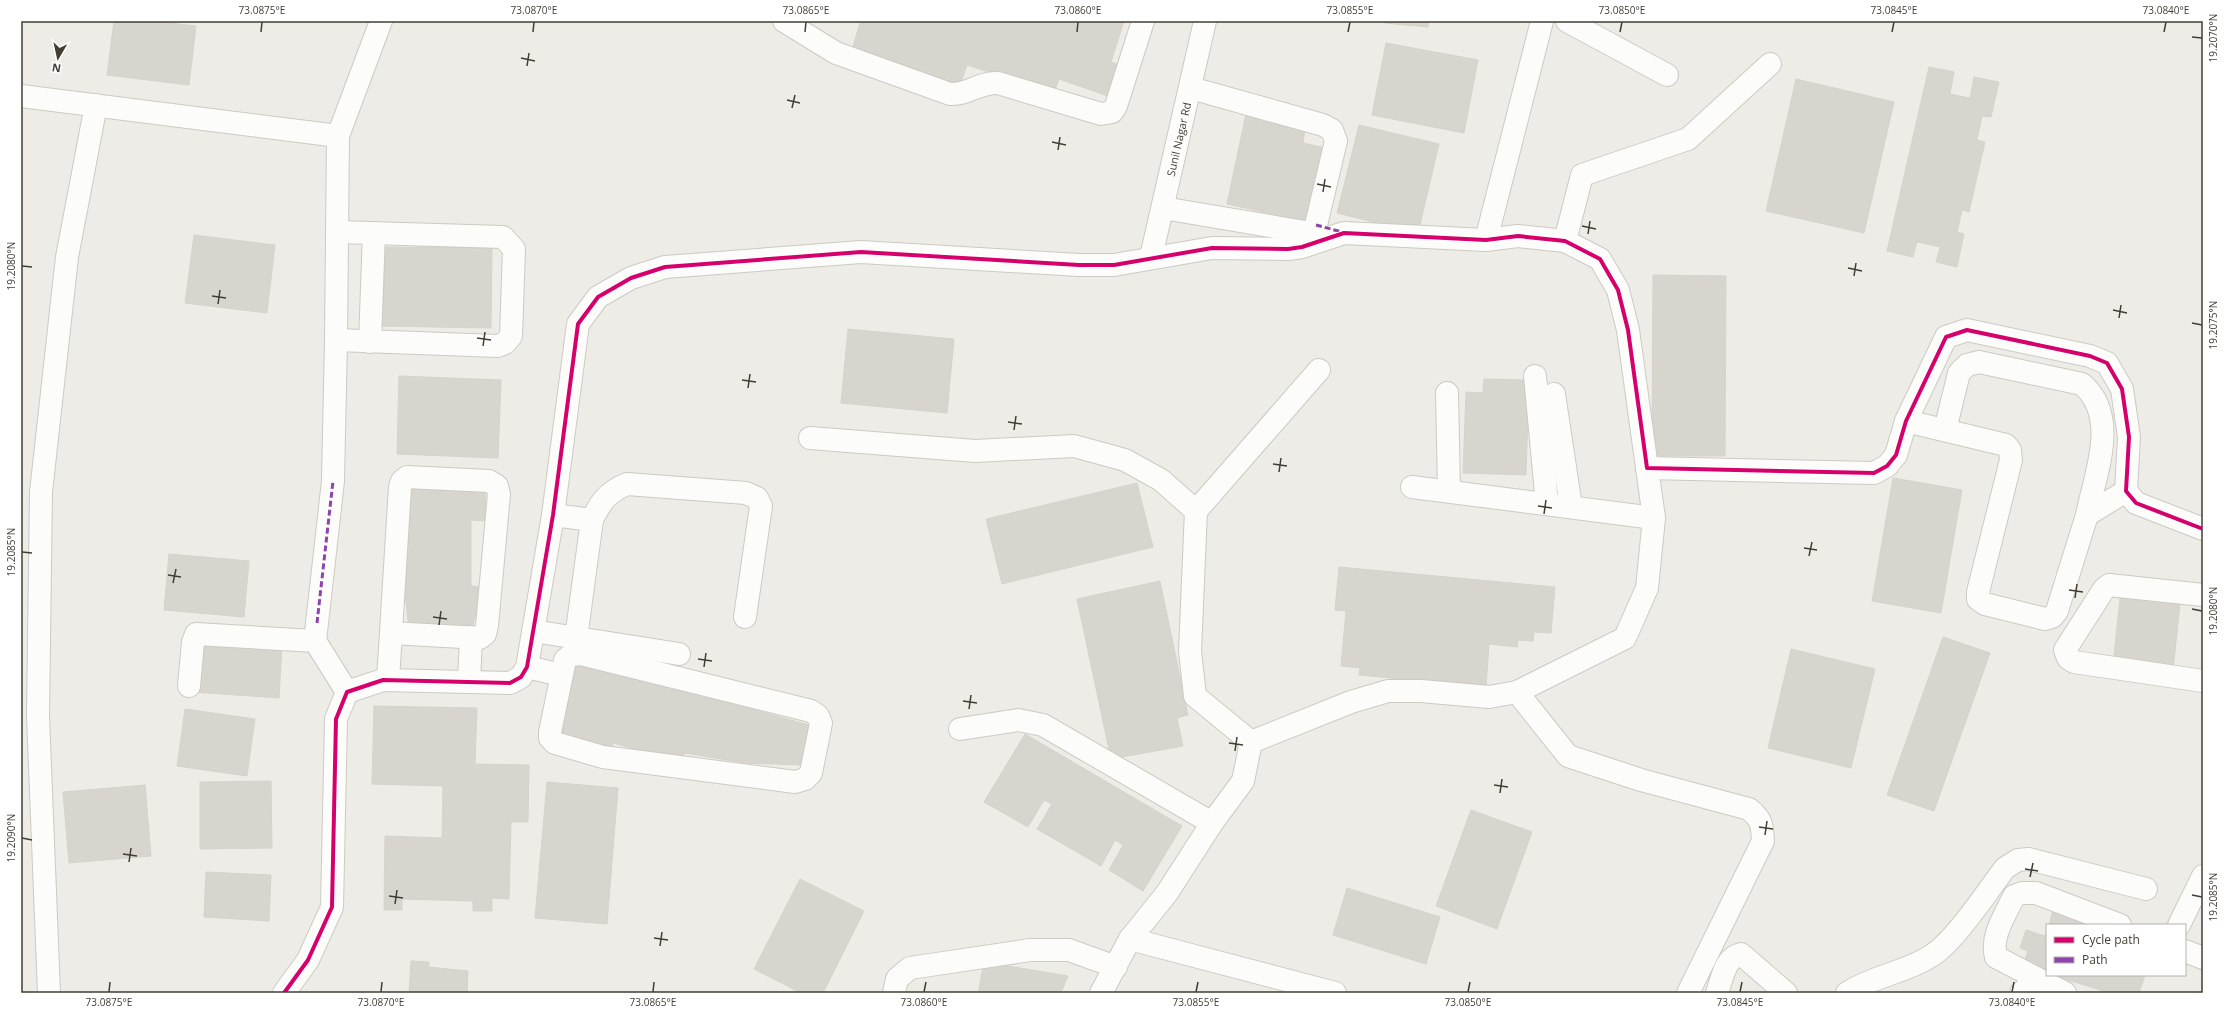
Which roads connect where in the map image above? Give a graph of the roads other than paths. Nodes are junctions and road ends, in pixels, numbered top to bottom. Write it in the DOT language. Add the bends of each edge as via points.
graph roads {
  1 [pos="382,21"];
  2 [pos="784,21"];
  3 [pos="1143,21"];
  4 [pos="1542,21"];
  5 [pos="1569,21"];
  6 [pos="1199,22"];
  7 [pos="1770,64"];
  8 [pos="1667,75"];
  9 [pos="1190,88"];
  10 [pos="21,96"];
  11 [pos="96,105"];
  12 [pos="338,136"];
  13 [pos="1164,208"];
  14 [pos="337,232"];
  15 [pos="374,233"];
  16 [pos="1486,240"];
  17 [pos="1565,241"];
  18 [pos="1151,257"];
  19 [pos="336,340"];
  20 [pos="370,342"];
  21 [pos="1319,370"];
  22 [pos="1535,376"];
  23 [pos="1447,393"];
  24 [pos="1554,394"];
  25 [pos="1906,421"];
  26 [pos="1945,430"];
  27 [pos="810,438"];
  28 [pos="1647,468"];
  29 [pos="1412,487"];
  30 [pos="2126,491"];
  31 [pos="1449,492"];
  32 [pos="1547,504"];
  33 [pos="1571,507"];
  34 [pos="1196,511"];
  35 [pos="553,515"];
  36 [pos="2087,515"];
  37 [pos="1654,518"];
  38 [pos="592,520"];
  39 [pos="2203,529"];
  40 [pos="2203,595"];
  41 [pos="745,617"];
  42 [pos="533,631"];
  43 [pos="391,633"];
  44 [pos="470,637"];
  45 [pos="576,638"];
  46 [pos="315,641"];
  47 [pos="680,654"];
  48 [pos="527,667"];
  49 [pos="561,675"];
  50 [pos="388,680"];
  51 [pos="2203,681"];
  52 [pos="469,682"];
  53 [pos="189,686"];
  54 [pos="347,692"];
  55 [pos="1517,692"];
  56 [pos="960,729"];
  57 [pos="1251,742"];
  58 [pos="1212,823"];
  59 [pos="2203,876"];
  60 [pos="2146,889"];
  61 [pos="2117,924"];
  62 [pos="2179,924"];
  63 [pos="1130,939"];
  64 [pos="2186,951"];
  65 [pos="2203,958"];
  66 [pos="1116,967"];
  67 [pos="2037,979"];
  68 [pos="49,993"];
  69 [pos="284,993"];
  70 [pos="894,993"];
  71 [pos="1101,993"];
  72 [pos="1335,993"];
  73 [pos="1688,993"];
  74 [pos="1717,993"];
  75 [pos="1786,993"];
  76 [pos="1847,993"];
  77 [pos="2021,993"];
  78 [pos="2065,993"];
  1 -- 12 [label="street"];
  2 -- 3 [label="street" via="836,53 950,94 960,95 986,83 998,83 1101,114 1112,112 1116,106"];
  4 -- 16 [label="street"];
  5 -- 8 [label="street"];
  6 -- 9 [label="street, Sunil Nagar Rd"];
  7 -- 17 [label="street" via="1688,140 1582,175"];
  9 -- 13 [label="street, Sunil Nagar Rd"];
  9 -- 13 [label="street" via="1323,125 1332,130 1336,141 1313,231 1305,232"];
  10 -- 11 [label="street"];
  11 -- 12 [label="street"];
  11 -- 68 [label="street" via="67,257 41,492 38,716"];
  12 -- 14 [label="street"];
  13 -- 18 [label="street, Sunil Nagar Rd"];
  14 -- 15 [label="street"];
  14 -- 19 [label="street"];
  15 -- 20 [label="street"];
  15 -- 20 [label="street" via="503,238 514,249 511,336 498,346"];
  16 -- 17 [label="street" via="1518,236"];
  16 -- 18 [label="street" via="1344,233 1288,249 1212,248"];
  17 -- 28 [label="street" via="1600,259 1618,290 1628,330"];
  18 -- 35 [label="street" via="1114,265 1079,265 861,252 664,267 631,278 598,297 578,324"];
  19 -- 20 [label="street"];
  19 -- 46 [label="street" via="333,481"];
  21 -- 34 [label="street"];
  22 -- 32 [label="street"];
  23 -- 31 [label="street"];
  24 -- 33 [label="street"];
  25 -- 26 [label="street"];
  25 -- 28 [label="street" via="1896,455 1887,466 1874,473"];
  25 -- 30 [label="street" via="1946,337 1967,330 2090,356 2107,363 2122,389 2129,437"];
  26 -- 36 [label="street" via="1959,373 1967,365 1979,362 2082,384 2090,391 2101,413 2103,426"];
  26 -- 36 [label="street" via="2006,445 2010,450 2011,460 1978,592 1978,599 1985,604 2045,619 2052,617 2057,611"];
  27 -- 34 [label="street" via="975,451 1074,446 1125,460 1161,480"];
  28 -- 37 [label="street"];
  29 -- 31 [label="street"];
  30 -- 36 [label="street"];
  30 -- 39 [label="street" via="2136,503"];
  31 -- 32 [label="street"];
  32 -- 33 [label="street"];
  33 -- 37 [label="street"];
  34 -- 57 [label="street" via="1190,651 1195,696"];
  35 -- 38 [label="street"];
  35 -- 42 [label="street"];
  37 -- 55 [label="street" via="1647,588 1625,638"];
  38 -- 41 [label="street" via="598,506 612,491 628,484 746,493 757,498 761,506"];
  38 -- 45 [label="street"];
  40 -- 51 [label="street" via="2109,585 2065,650 2068,658 2074,662"];
  42 -- 45 [label="street"];
  42 -- 48 [label="street"];
  43 -- 44 [label="street"];
  43 -- 44 [label="street" via="400,487 407,477 489,482 497,486 499,494 488,626 480,638"];
  43 -- 50 [label="street"];
  44 -- 52 [label="street"];
  45 -- 47 [label="street"];
  46 -- 53 [label="street" via="196,634"];
  46 -- 54 [label="street"];
  48 -- 49 [label="street"];
  48 -- 52 [label="street" via="521,677 510,683"];
  49 -- 49 [label="street" via="565,660 571,655 581,654 811,711 818,716 821,724 811,773 805,779 795,782 603,757 555,743 550,738 550,732"];
  50 -- 52 [label="street"];
  50 -- 54 [label="street"];
  54 -- 69 [label="street" via="336,719 332,906 308,960"];
  55 -- 57 [label="street" via="1489,697 1388,691 1351,702"];
  55 -- 73 [label="street" via="1568,756 1641,780 1749,809 1760,818 1763,841"];
  56 -- 58 [label="street" via="1018,720 1043,726"];
  57 -- 58 [label="street" via="1243,781"];
  58 -- 63 [label="street" via="1168,893"];
  59 -- 62 [label="street"];
  60 -- 76 [label="street" via="2029,859 2018,860 2005,868 1945,945 1931,956 1916,964 1864,982"];
  61 -- 67 [label="street" via="2036,892 2014,896 1997,933 1994,949 1996,956"];
  63 -- 66 [label="street"];
  63 -- 72 [label="street"];
  64 -- 65 [label="street"];
  66 -- 70 [label="street" via="1069,950 1030,950 910,968 897,979"];
  66 -- 71 [label="street"];
  67 -- 77 [label="street"];
  67 -- 78 [label="street"];
  74 -- 75 [label="street" via="1729,960 1741,954"];
}
